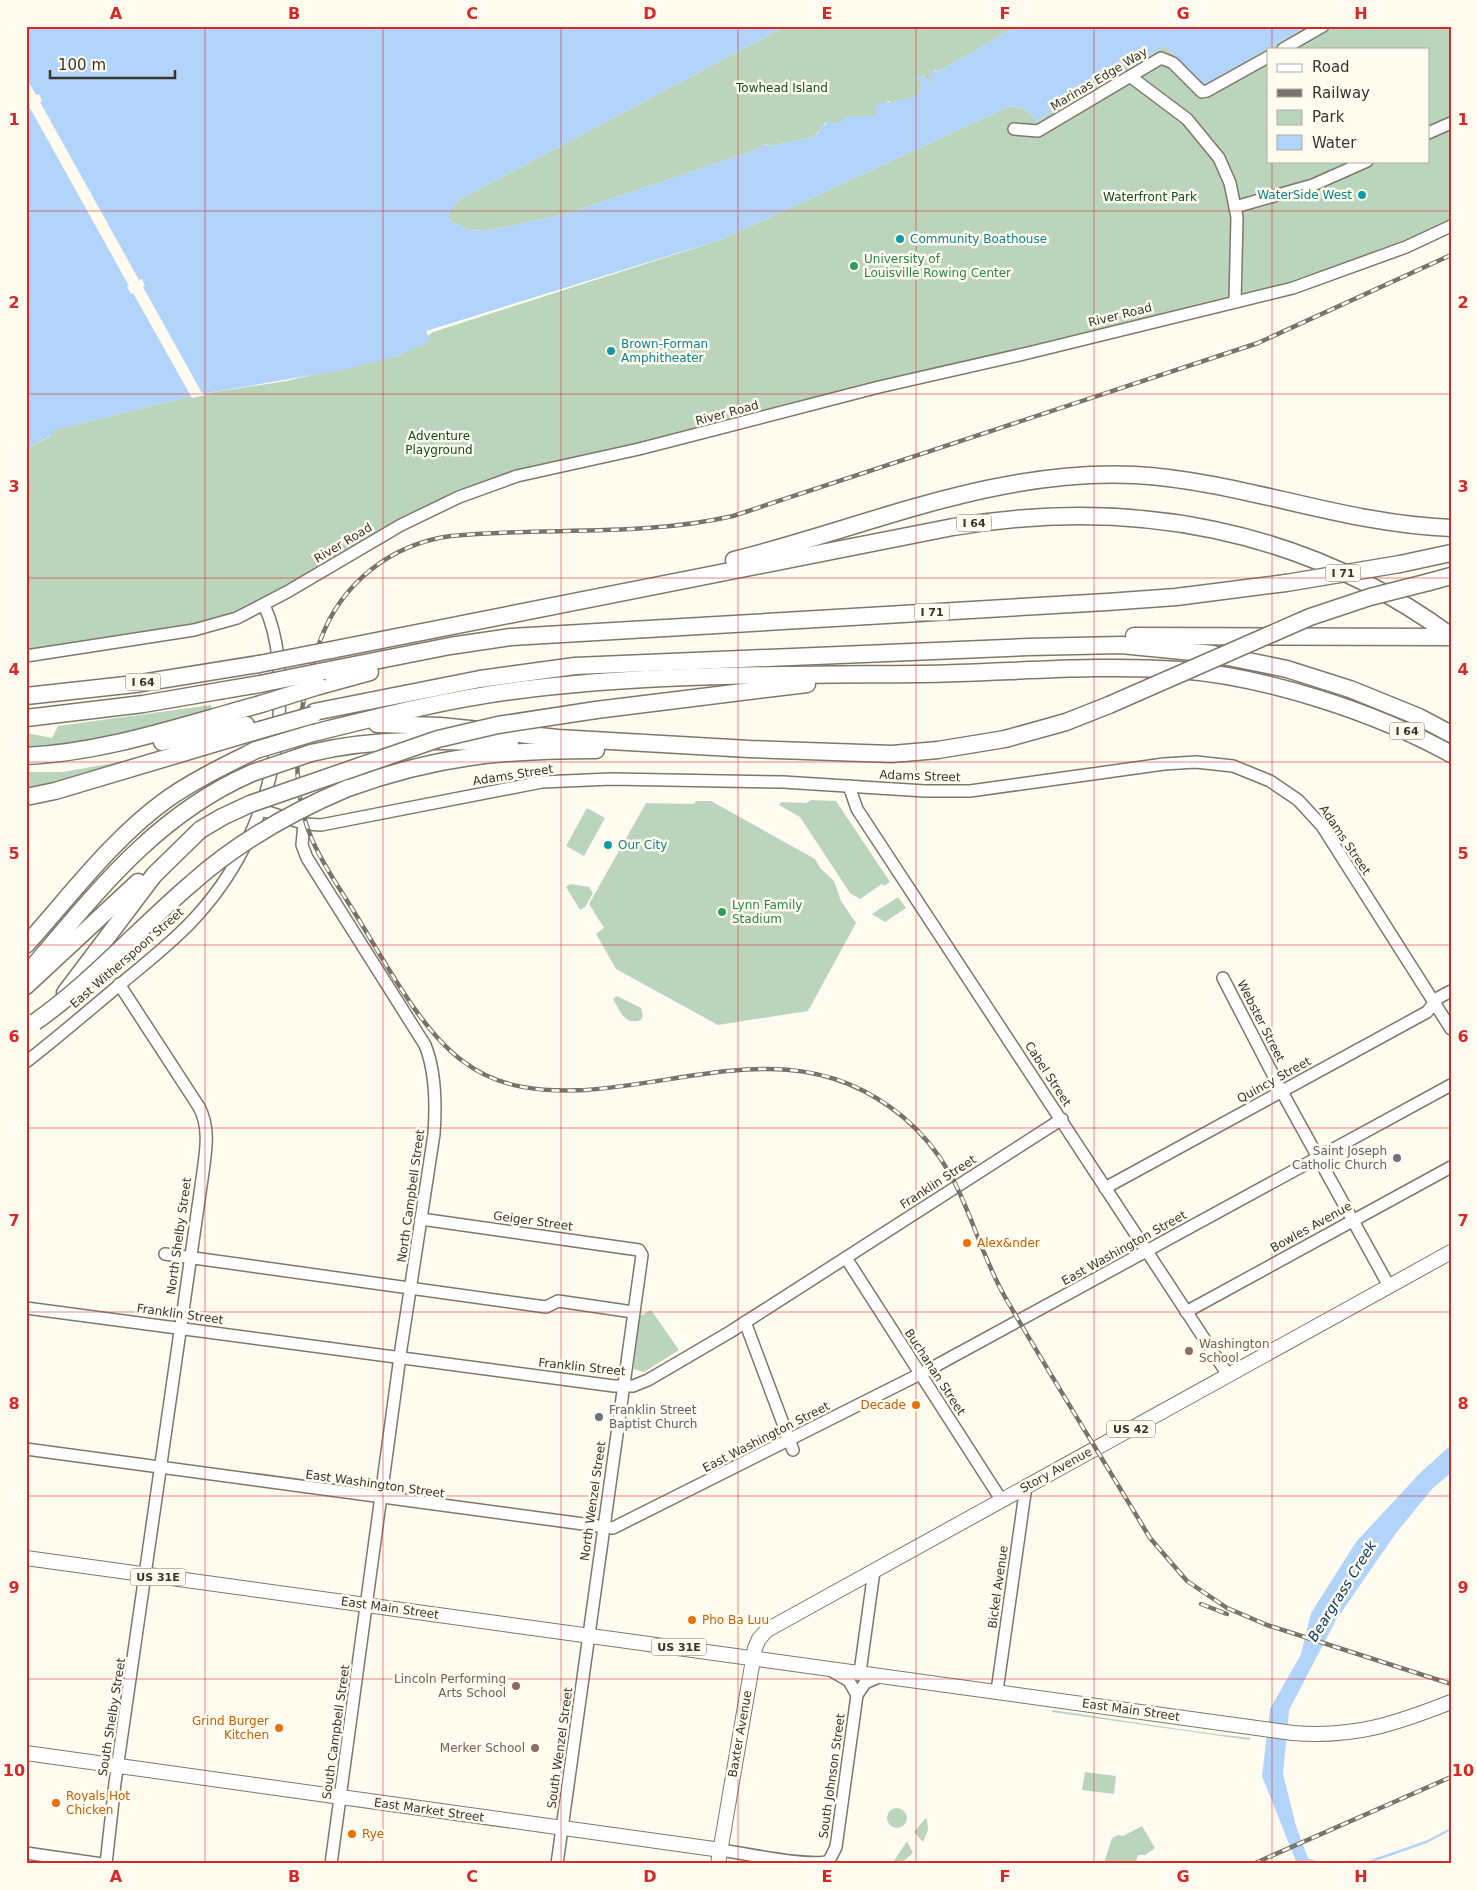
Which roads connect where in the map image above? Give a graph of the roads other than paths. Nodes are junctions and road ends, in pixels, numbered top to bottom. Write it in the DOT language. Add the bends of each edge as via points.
graph roads {
  1 [pos="1323,26"];
  2 [pos="1285,48"];
  3 [pos="1267,58"];
  4 [pos="1131,77"];
  5 [pos="1451,123"];
  6 [pos="1014,129"];
  7 [pos="1430,132"];
  8 [pos="1365,162"];
  9 [pos="1235,207"];
  10 [pos="1451,226"];
  11 [pos="1235,302"];
  12 [pos="1451,528"];
  13 [pos="1451,554"];
  14 [pos="1451,576"];
  15 [pos="264,605"];
  16 [pos="481,619"];
  17 [pos="1451,637"];
  18 [pos="960,650"];
  19 [pos="26,656"];
  20 [pos="920,674"];
  21 [pos="322,679"];
  22 [pos="26,696"];
  23 [pos="1361,714"];
  24 [pos="26,718"];
  25 [pos="355,723"];
  26 [pos="260,726"];
  27 [pos="1451,734"];
  28 [pos="750,749"];
  29 [pos="605,750"];
  30 [pos="1451,754"];
  31 [pos="26,758"];
  32 [pos="1451,762"];
  33 [pos="849,786"];
  34 [pos="26,797"];
  35 [pos="261,810"];
  36 [pos="304,824"];
  37 [pos="197,833"];
  38 [pos="26,945"];
  39 [pos="26,975"];
  40 [pos="1224,978"];
  41 [pos="120,984"];
  42 [pos="26,986"];
  43 [pos="1451,991"];
  44 [pos="1434,1003"];
  45 [pos="31,1025"];
  46 [pos="1451,1029"];
  47 [pos="26,1062"];
  48 [pos="1451,1085"];
  49 [pos="1282,1092"];
  50 [pos="1062,1119"];
  51 [pos="1318,1157"];
  52 [pos="1451,1167"];
  53 [pos="1105,1188"];
  54 [pos="421,1219"];
  55 [pos="1353,1221"];
  56 [pos="1146,1251"];
  57 [pos="641,1252"];
  58 [pos="1451,1252"];
  59 [pos="165,1254"];
  60 [pos="190,1258"];
  61 [pos="846,1258"];
  62 [pos="1389,1286"];
  63 [pos="411,1289"];
  64 [pos="26,1308"];
  65 [pos="634,1312"];
  66 [pos="1186,1312"];
  67 [pos="745,1322"];
  68 [pos="180,1328"];
  69 [pos="400,1358"];
  70 [pos="920,1374"];
  71 [pos="1228,1375"];
  72 [pos="623,1386"];
  73 [pos="791,1446"];
  74 [pos="26,1449"];
  75 [pos="160,1468"];
  76 [pos="1026,1486"];
  77 [pos="382,1498"];
  78 [pos="1002,1500"];
  79 [pos="603,1528"];
  80 [pos="26,1558"];
  81 [pos="874,1571"];
  82 [pos="145,1574"];
  83 [pos="368,1605"];
  84 [pos="590,1635"];
  85 [pos="754,1657"];
  86 [pos="828,1668"];
  87 [pos="860,1672"];
  88 [pos="881,1676"];
  89 [pos="997,1690"];
  90 [pos="857,1695"];
  91 [pos="1451,1702"];
  92 [pos="26,1753"];
  93 [pos="118,1766"];
  94 [pos="340,1798"];
  95 [pos="562,1828"];
  96 [pos="26,1853"];
  97 [pos="719,1857"];
  98 [pos="830,1859"];
  99 [pos="102,1864"];
  100 [pos="106,1864"];
  101 [pos="331,1864"];
  102 [pos="557,1864"];
  1 -- 2 [label="street"];
  3 -- 4 [label="street, Marinas Edge Way" via="1207,91 1198,89 1167,59 1161,58"];
  4 -- 6 [label="street, Marinas Edge Way" via="1038,131"];
  4 -- 9 [label="street" via="1187,119 1202,136 1219,158 1230,183"];
  5 -- 7 [label="street"];
  8 -- 9 [label="street" via="1313,185"];
  9 -- 11 [label="street"];
  10 -- 11 [label="street, River Road" via="1357,266 1293,288"];
  11 -- 15 [label="street, River Road" via="517,476 459,497 402,524"];
  12 -- 16 [label="highway" via="1366,520 1176,479 1132,475 1060,477 965,494 766,552"];
  13 -- 21 [label="highway, I 71, bridge" via="1286,583 1176,596 578,631 447,653"];
  14 -- 28 [label="highway, I 71, bridge" via="1310,617 1109,705 1025,734 972,746 873,754"];
  15 -- 19 [label="street, River Road" via="237,618 194,630"];
  15 -- 35 [label="street, East Witherspoon Street" via="278,659 280,695 273,766"];
  16 -- 17 [label="highway, I 64" via="953,527 1073,514 1135,517 1194,525 1282,548 1366,583"];
  16 -- 22 [label="highway, I 64, bridge" via="259,664 135,684"];
  17 -- 18 [label="highway" via="1082,636 1025,639"];
  18 -- 26 [label="highway" via="552,668 480,679"];
  18 -- 27 [label="highway" via="1121,645 1230,657 1287,669 1350,689 1419,717"];
  20 -- 23 [label="highway, I 64" via="1073,668 1181,670 1253,682"];
  20 -- 25 [label="highway, I 64" via="842,672 569,684 478,697"];
  20 -- 37 [label="highway, bridge" via="763,688 498,725 438,739 250,804"];
  21 -- 24 [label="highway, bridge" via="260,684 143,704"];
  21 -- 31 [label="highway, bridge" via="261,704 113,744"];
  23 -- 30 [label="highway, I 64"];
  23 -- 32 [label="highway" via="1372,724"];
  25 -- 28 [label="highway" via="440,726 558,738"];
  25 -- 38 [label="highway, I 64, bridge" via="256,750 218,768 167,800 99,862"];
  26 -- 31 [label="highway" via="65,760"];
  26 -- 34 [label="highway" via="56,791"];
  28 -- 29 [label="highway"];
  29 -- 39 [label="highway, bridge" via="488,742 396,741 311,753 252,773 199,801 149,838"];
  29 -- 45 [label="highway, bridge" via="471,755 397,771 297,811 215,864 58,1006"];
  33 -- 36 [label="street, Adams Street" via="586,779 542,782 337,823"];
  33 -- 44 [label="street, Adams Street" via="932,792 988,790 1186,762 1223,764 1252,772 1289,793 1322,826"];
  33 -- 50 [label="street, Cabel Street" via="857,809"];
  35 -- 36 [label="street, Adams Street"];
  35 -- 41 [label="street, East Witherspoon Street" via="238,859 211,900 174,939"];
  36 -- 54 [label="street, North Campbell Street" via="302,844 307,858 428,1052 435,1122"];
  37 -- 42 [label="highway" via="165,856"];
  37 -- 45 [label="highway, bridge" via="154,875 68,990"];
  40 -- 49 [label="street, Webster Street"];
  41 -- 47 [label="street, East Witherspoon Street"];
  41 -- 60 [label="street, North Shelby Street" via="204,1116 206,1149"];
  43 -- 44 [label="street, Quincy Street"];
  44 -- 46 [label="street, Adams Street"];
  44 -- 49 [label="street, Quincy Street" via="1427,1012"];
  48 -- 51 [label="street, East Washington Street"];
  49 -- 51 [label="street, Webster Street"];
  49 -- 53 [label="street, Quincy Street"];
  50 -- 53 [label="street, Cabel Street"];
  50 -- 61 [label="street, Franklin Street"];
  51 -- 55 [label="street, Webster Street"];
  51 -- 56 [label="street, East Washington Street"];
  52 -- 55 [label="street, Bowles Avenue"];
  53 -- 56 [label="street, Cabel Street"];
  54 -- 57 [label="street, Geiger Street"];
  54 -- 63 [label="street, North Campbell Street"];
  55 -- 62 [label="street, Webster Street"];
  55 -- 66 [label="street, Bowles Avenue"];
  56 -- 66 [label="street, Cabel Street"];
  56 -- 70 [label="street, East Washington Street"];
  57 -- 65 [label="street, North Wenzel Street"];
  58 -- 62 [label="main road, Story Avenue / US 42"];
  59 -- 60 [label="street"];
  60 -- 63 [label="street"];
  60 -- 68 [label="street, North Shelby Street"];
  61 -- 67 [label="street, Franklin Street"];
  61 -- 70 [label="street, Buchanan Street"];
  62 -- 71 [label="main road, Story Avenue / US 42"];
  63 -- 65 [label="street" via="546,1307 558,1301"];
  63 -- 69 [label="street, North Campbell Street"];
  64 -- 68 [label="street, Franklin Street"];
  65 -- 72 [label="street, North Wenzel Street"];
  66 -- 71 [label="street, Cabel Street"];
  67 -- 72 [label="street, Franklin Street" via="648,1380"];
  67 -- 73 [label="street"];
  68 -- 69 [label="street, Franklin Street"];
  68 -- 75 [label="street, North Shelby Street"];
  69 -- 72 [label="street, Franklin Street"];
  69 -- 77 [label="street, North Campbell Street"];
  70 -- 73 [label="street, East Washington Street"];
  70 -- 78 [label="street, Buchanan Street"];
  71 -- 76 [label="main road, Story Avenue / US 42"];
  72 -- 79 [label="street, North Wenzel Street"];
  73 -- 79 [label="street, East Washington Street" via="613,1528"];
  74 -- 75 [label="street, East Washington Street"];
  75 -- 77 [label="street, East Washington Street"];
  75 -- 82 [label="street, North Shelby Street"];
  76 -- 78 [label="main road, Story Avenue / US 42"];
  76 -- 89 [label="street, Bickel Avenue"];
  77 -- 79 [label="street, East Washington Street"];
  77 -- 83 [label="street, North Campbell Street"];
  78 -- 81 [label="main road, Story Avenue / US 42"];
  79 -- 84 [label="street, North Wenzel Street"];
  80 -- 82 [label="main road, East Main Street / US 31E"];
  81 -- 85 [label="main road, Story Avenue / US 42" via="771,1628 759,1639"];
  81 -- 87 [label="street"];
  82 -- 83 [label="main road, East Main Street / US 31E"];
  82 -- 93 [label="street, South Shelby Street"];
  83 -- 84 [label="main road, East Main Street / US 31E"];
  83 -- 94 [label="street, South Campbell Street"];
  84 -- 85 [label="main road, East Main Street / US 31E"];
  84 -- 95 [label="street, South Wenzel Street"];
  85 -- 86 [label="main road, East Main Street"];
  85 -- 97 [label="main road, Baxter Avenue"];
  86 -- 87 [label="main road, East Main Street"];
  86 -- 90 [label="street" via="850,1681"];
  87 -- 88 [label="main road, East Main Street"];
  88 -- 89 [label="main road, East Main Street"];
  88 -- 90 [label="street" via="865,1683"];
  89 -- 91 [label="main road, East Main Street" via="1293,1733 1324,1734 1392,1725"];
  90 -- 98 [label="street, South Johnson Street" via="836,1847"];
  92 -- 93 [label="main road, East Market Street"];
  93 -- 94 [label="main road, East Market Street"];
  93 -- 100 [label="street, South Shelby Street"];
  94 -- 95 [label="main road, East Market Street"];
  94 -- 101 [label="street, South Campbell Street"];
  95 -- 97 [label="main road, East Market Street"];
  95 -- 102 [label="street, South Wenzel Street"];
  96 -- 99 [label="street"];
  97 -- 98 [label="street, East Market Street" via="823,1863"];
}
